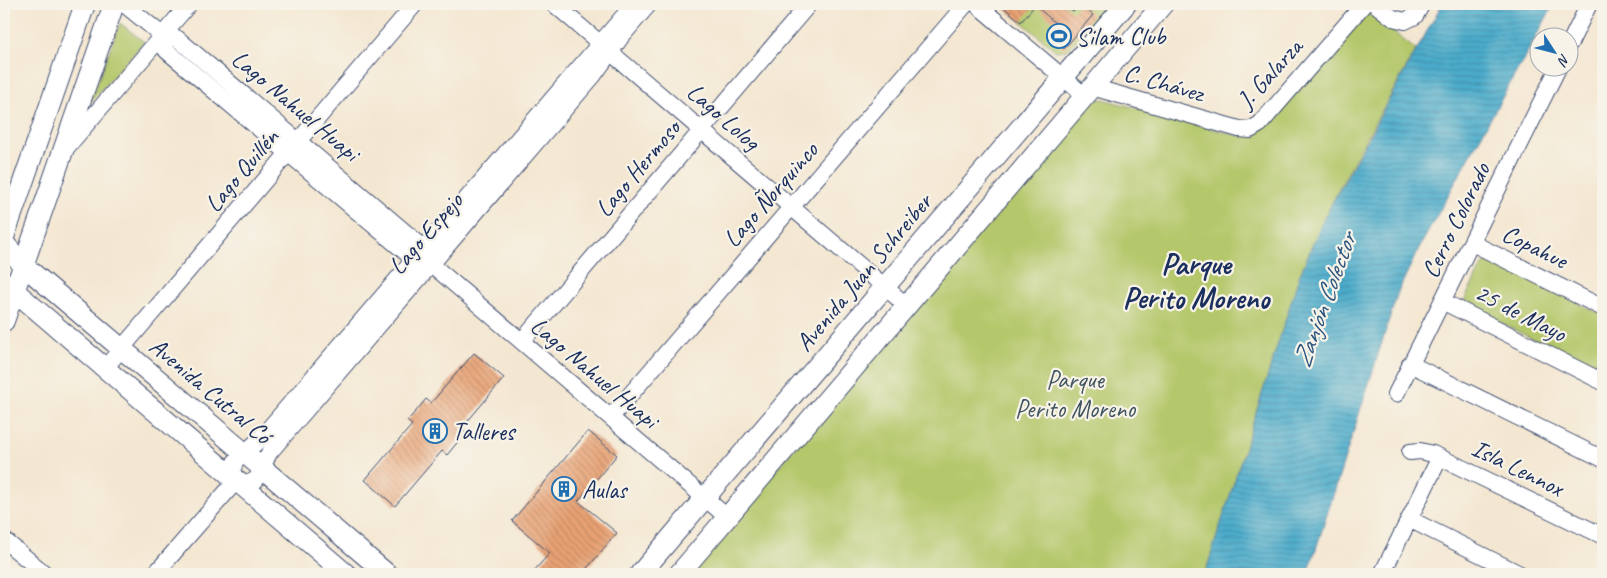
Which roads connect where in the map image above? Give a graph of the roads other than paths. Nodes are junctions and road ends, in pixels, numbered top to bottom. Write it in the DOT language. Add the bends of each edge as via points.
graph roads {
  1 [pos="85,4"];
  2 [pos="114,4"];
  3 [pos="124,4"];
  4 [pos="189,4"];
  5 [pos="415,4"];
  6 [pos="554,4"];
  7 [pos="634,4"];
  8 [pos="649,4"];
  9 [pos="809,4"];
  10 [pos="966,4"];
  11 [pos="976,4"];
  12 [pos="1126,4"];
  13 [pos="1163,4"];
  14 [pos="1364,4"];
  15 [pos="1374,4"];
  16 [pos="1422,4"];
  17 [pos="1589,4"];
  18 [pos="1577,28"];
  19 [pos="162,36"];
  20 [pos="605,48"];
  21 [pos="1063,78"];
  22 [pos="1553,78"];
  23 [pos="1088,92"];
  24 [pos="702,130"];
  25 [pos="1250,130"];
  26 [pos="298,140"];
  27 [pos="63,151"];
  28 [pos="287,153"];
  29 [pos="792,207"];
  30 [pos="4,237"];
  31 [pos="4,243"];
  32 [pos="1472,243"];
  33 [pos="424,248"];
  34 [pos="15,260"];
  35 [pos="413,260"];
  36 [pos="431,264"];
  37 [pos="9,286"];
  38 [pos="884,287"];
  39 [pos="1442,301"];
  40 [pos="907,306"];
  41 [pos="1603,308"];
  42 [pos="4,321"];
  43 [pos="522,342"];
  44 [pos="122,348"];
  45 [pos="1410,364"];
  46 [pos="104,368"];
  47 [pos="1603,382"];
  48 [pos="1396,394"];
  49 [pos="611,418"];
  50 [pos="1410,452"];
  51 [pos="245,454"];
  52 [pos="1440,457"];
  53 [pos="1603,459"];
  54 [pos="261,467"];
  55 [pos="236,481"];
  56 [pos="705,498"];
  57 [pos="727,517"];
  58 [pos="1409,520"];
  59 [pos="1603,536"];
  60 [pos="4,540"];
  61 [pos="45,574"];
  62 [pos="155,574"];
  63 [pos="346,574"];
  64 [pos="387,574"];
  65 [pos="640,574"];
  66 [pos="679,574"];
  67 [pos="1382,574"];
  68 [pos="1520,574"];
  1 -- 30 [label="main road"];
  2 -- 27 [label="main road"];
  3 -- 19 [label="street, Lago Nahuel Huapi"];
  4 -- 19 [label="street"];
  5 -- 26 [label="street, Lago Quillén"];
  6 -- 20 [label="street, Lago Lolog"];
  7 -- 20 [label="street, Lago Espejo"];
  8 -- 20 [label="street, Lago Espejo" via="621,37"];
  9 -- 24 [label="street, Lago Hermoso"];
  10 -- 29 [label="street, Lago Ñorquinco"];
  11 -- 21 [label="street"];
  12 -- 21 [label="main road, Avenida Juan Schreiber"];
  13 -- 23 [label="main road"];
  14 -- 25 [label="street, J. Galarza" via="1260,124"];
  15 -- 16 [label="street" via="1393,18 1404,21 1415,16"];
  17 -- 18 [label="street"];
  19 -- 26 [label="street, Lago Nahuel Huapi" via="178,38"];
  19 -- 27 [label="street"];
  19 -- 28 [label="street, Lago Nahuel Huapi" via="167,51"];
  20 -- 24 [label="street, Lago Lolog"];
  20 -- 33 [label="street, Lago Espejo"];
  20 -- 36 [label="street, Lago Espejo" via="593,76"];
  21 -- 23 [label="street"];
  21 -- 38 [label="main road, Avenida Juan Schreiber"];
  22 -- 32 [label="street, Cerro Colorado"];
  23 -- 25 [label="street, C. Chávez" via="1238,130"];
  23 -- 40 [label="main road"];
  24 -- 29 [label="street, Lago Lolog"];
  24 -- 43 [label="street, Lago Hermoso"];
  26 -- 28 [label="street, Lago Quillén"];
  26 -- 33 [label="street, Lago Nahuel Huapi"];
  27 -- 34 [label="main road"];
  28 -- 35 [label="street, Lago Nahuel Huapi"];
  28 -- 44 [label="street, Lago Quillén"];
  29 -- 38 [label="street, Lago Lolog"];
  29 -- 49 [label="street, Lago Ñorquinco"];
  31 -- 34 [label="main road, Avenida Cutral Có"];
  32 -- 39 [label="street, Cerro Colorado"];
  32 -- 41 [label="street, Copahue"];
  33 -- 35 [label="street, Lago Espejo"];
  33 -- 36 [label="street, Lago Nahuel Huapi" via="432,257"];
  34 -- 37 [label="main road"];
  34 -- 44 [label="main road, Avenida Cutral Có"];
  35 -- 36 [label="street, Lago Nahuel Huapi" via="424,267"];
  35 -- 51 [label="street, Lago Espejo"];
  36 -- 43 [label="street, Lago Nahuel Huapi"];
  36 -- 54 [label="street, Lago Espejo" via="271,450"];
  37 -- 42 [label="main road"];
  37 -- 46 [label="main road, Avenida Cutral Có"];
  38 -- 40 [label="street, Lago Lolog"];
  38 -- 56 [label="main road, Avenida Juan Schreiber"];
  39 -- 45 [label="street, Cerro Colorado"];
  39 -- 47 [label="street, 25 de Mayo"];
  40 -- 57 [label="main road"];
  43 -- 49 [label="street, Lago Nahuel Huapi"];
  44 -- 46 [label="street, Lago Quillén"];
  44 -- 51 [label="main road, Avenida Cutral Có"];
  45 -- 48 [label="street, Cerro Colorado"];
  45 -- 53 [label="street"];
  46 -- 55 [label="main road, Avenida Cutral Có"];
  49 -- 56 [label="street, Lago Nahuel Huapi"];
  50 -- 52 [label="street, Isla Lennox" via="1424,451"];
  51 -- 54 [label="main road, Avenida Cutral Có"];
  51 -- 55 [label="street, Lago Espejo" via="232,468"];
  52 -- 58 [label="street"];
  52 -- 59 [label="street, Isla Lennox"];
  54 -- 55 [label="street, Lago Espejo" via="252,482"];
  54 -- 64 [label="main road, Avenida Cutral Có"];
  55 -- 62 [label="street"];
  55 -- 63 [label="main road, Avenida Cutral Có"];
  56 -- 57 [label="street, Lago Nahuel Huapi"];
  56 -- 65 [label="main road, Avenida Juan Schreiber"];
  57 -- 66 [label="main road"];
  58 -- 67 [label="street"];
  58 -- 68 [label="street"];
  60 -- 61 [label="street"];
}
